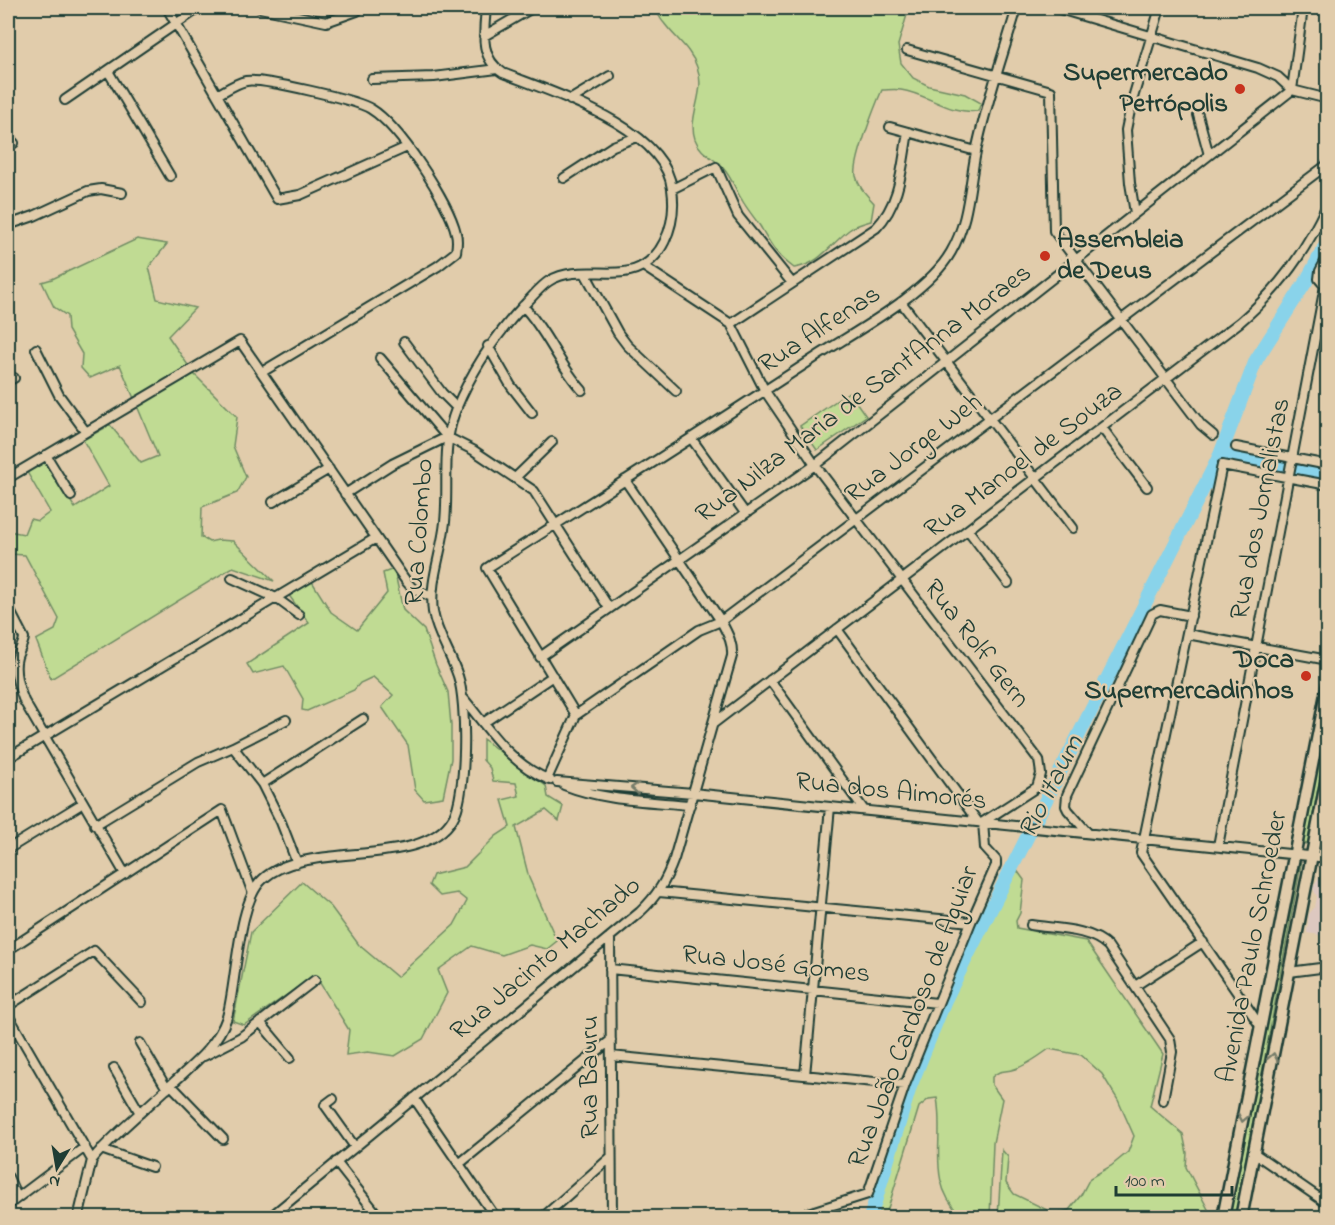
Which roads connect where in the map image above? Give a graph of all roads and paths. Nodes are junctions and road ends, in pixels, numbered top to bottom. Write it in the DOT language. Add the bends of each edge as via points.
graph roads {
  1 [pos="167,8"];
  2 [pos="199,8"];
  3 [pos="260,8"];
  4 [pos="486,8"];
  5 [pos="532,8"];
  6 [pos="1017,8"];
  7 [pos="1056,8"];
  8 [pos="1160,8"];
  9 [pos="1303,8"];
  10 [pos="357,11"];
  11 [pos="176,23"];
  12 [pos="484,36"];
  13 [pos="1151,36"];
  14 [pos="907,50"];
  15 [pos="497,69"];
  16 [pos="108,71"];
  17 [pos="997,75"];
  18 [pos="610,76"];
  19 [pos="372,78"];
  20 [pos="1292,90"];
  21 [pos="217,95"];
  22 [pos="1328,99"];
  23 [pos="65,100"];
  24 [pos="570,100"];
  25 [pos="1198,115"];
  26 [pos="890,127"];
  27 [pos="908,132"];
  28 [pos="637,137"];
  29 [pos="407,147"];
  30 [pos="976,152"];
  31 [pos="1209,154"];
  32 [pos="1328,164"];
  33 [pos="170,176"];
  34 [pos="564,178"];
  35 [pos="672,189"];
  36 [pos="122,193"];
  37 [pos="1328,203"];
  38 [pos="1135,213"];
  39 [pos="8,225"];
  40 [pos="1328,256"];
  41 [pos="1076,260"];
  42 [pos="643,266"];
  43 [pos="585,273"];
  44 [pos="792,283"];
  45 [pos="1326,286"];
  46 [pos="901,302"];
  47 [pos="523,306"];
  48 [pos="1121,319"];
  49 [pos="731,324"];
  50 [pos="404,342"];
  51 [pos="488,346"];
  52 [pos="36,349"];
  53 [pos="380,358"];
  54 [pos="946,361"];
  55 [pos="262,372"];
  56 [pos="1166,379"];
  57 [pos="582,390"];
  58 [pos="676,391"];
  59 [pos="765,391"];
  60 [pos="457,408"];
  61 [pos="532,413"];
  62 [pos="990,418"];
  63 [pos="1102,428"];
  64 [pos="86,432"];
  65 [pos="1213,435"];
  66 [pos="447,437"];
  67 [pos="691,438"];
  68 [pos="552,442"];
  69 [pos="1236,447"];
  70 [pos="46,455"];
  71 [pos="1293,458"];
  72 [pos="815,465"];
  73 [pos="1328,465"];
  74 [pos="329,470"];
  75 [pos="516,477"];
  76 [pos="8,478"];
  77 [pos="1035,478"];
  78 [pos="1289,478"];
  79 [pos="625,480"];
  80 [pos="1328,485"];
  81 [pos="1147,487"];
  82 [pos="345,494"];
  83 [pos="71,496"];
  84 [pos="273,502"];
  85 [pos="745,513"];
  86 [pos="855,519"];
  87 [pos="556,524"];
  88 [pos="1073,528"];
  89 [pos="968,530"];
  90 [pos="376,538"];
  91 [pos="678,560"];
  92 [pos="232,578"];
  93 [pos="901,581"];
  94 [pos="1008,583"];
  95 [pos="432,597"];
  96 [pos="276,598"];
  97 [pos="8,607"];
  98 [pos="609,608"];
  99 [pos="299,615"];
  100 [pos="1191,616"];
  101 [pos="721,621"];
  102 [pos="837,629"];
  103 [pos="1187,634"];
  104 [pos="1257,646"];
  105 [pos="540,657"];
  106 [pos="17,659"];
  107 [pos="1328,660"];
  108 [pos="8,664"];
  109 [pos="553,676"];
  110 [pos="770,680"];
  111 [pos="1328,684"];
  112 [pos="463,698"];
  113 [pos="576,715"];
  114 [pos="363,718"];
  115 [pos="286,720"];
  116 [pos="483,723"];
  117 [pos="714,723"];
  118 [pos="43,736"];
  119 [pos="233,747"];
  120 [pos="8,758"];
  121 [pos="1328,773"];
  122 [pos="547,779"];
  123 [pos="557,782"];
  124 [pos="262,784"];
  125 [pos="693,793"];
  126 [pos="82,803"];
  127 [pos="690,805"];
  128 [pos="830,807"];
  129 [pos="864,810"];
  130 [pos="981,822"];
  131 [pos="95,825"];
  132 [pos="1088,833"];
  133 [pos="1144,839"];
  134 [pos="1218,846"];
  135 [pos="8,849"];
  136 [pos="1294,854"];
  137 [pos="1311,856"];
  138 [pos="1328,858"];
  139 [pos="297,863"];
  140 [pos="125,874"];
  141 [pos="252,891"];
  142 [pos="659,892"];
  143 [pos="820,908"];
  144 [pos="970,922"];
  145 [pos="1031,925"];
  146 [pos="610,937"];
  147 [pos="1203,942"];
  148 [pos="8,950"];
  149 [pos="1328,967"];
  150 [pos="610,969"];
  151 [pos="1289,972"];
  152 [pos="315,980"];
  153 [pos="1135,986"];
  154 [pos="813,990"];
  155 [pos="142,1002"];
  156 [pos="937,1003"];
  157 [pos="8,1006"];
  158 [pos="8,1015"];
  159 [pos="260,1022"];
  160 [pos="1261,1027"];
  161 [pos="611,1040"];
  162 [pos="140,1043"];
  163 [pos="611,1056"];
  164 [pos="200,1058"];
  165 [pos="290,1058"];
  166 [pos="114,1068"];
  167 [pos="805,1075"];
  168 [pos="904,1085"];
  169 [pos="169,1087"];
  170 [pos="414,1098"];
  171 [pos="333,1099"];
  172 [pos="1163,1100"];
  173 [pos="140,1113"];
  174 [pos="223,1139"];
  175 [pos="85,1147"];
  176 [pos="355,1147"];
  177 [pos="101,1149"];
  178 [pos="1254,1153"];
  179 [pos="611,1157"];
  180 [pos="92,1160"];
  181 [pos="336,1162"];
  182 [pos="459,1164"];
  183 [pos="152,1167"];
  184 [pos="8,1177"];
  185 [pos="17,1197"];
  186 [pos="1328,1204"];
  187 [pos="8,1205"];
  188 [pos="78,1218"];
  189 [pos="269,1218"];
  190 [pos="380,1218"];
  191 [pos="496,1218"];
  192 [pos="542,1218"];
  193 [pos="612,1218"];
  194 [pos="792,1218"];
  195 [pos="1223,1218"];
  196 [pos="1241,1218"];
  1 -- 11 [label="street"];
  2 -- 11 [label="street"];
  3 -- 10 [label="street" via="326,22"];
  4 -- 12 [label="street"];
  5 -- 12 [label="street"];
  6 -- 17 [label="street, Rua Alfenas"];
  7 -- 13 [label="street"];
  8 -- 13 [label="street"];
  9 -- 20 [label="street"];
  11 -- 16 [label="street"];
  11 -- 21 [label="street"];
  12 -- 15 [label="street" via="487,56"];
  13 -- 20 [label="street" via="1270,73"];
  13 -- 38 [label="street" via="1126,130"];
  14 -- 17 [label="street"];
  15 -- 19 [label="street" via="434,77"];
  15 -- 24 [label="street"];
  16 -- 23 [label="street"];
  16 -- 33 [label="street"];
  17 -- 30 [label="street, Rua Alfenas"];
  17 -- 41 [label="street" via="1051,91 1054,231"];
  18 -- 24 [label="street"];
  20 -- 22 [label="street"];
  20 -- 31 [label="street, Rua Nilza Maria de Sant'Anna Moraes"];
  21 -- 29 [label="street" via="253,80 360,104 376,112"];
  21 -- 29 [label="street" via="277,199 300,195"];
  24 -- 28 [label="street" via="610,118"];
  25 -- 31 [label="street"];
  26 -- 27 [label="street"];
  27 -- 30 [label="street"];
  27 -- 44 [label="street" via="895,198 884,220"];
  28 -- 34 [label="street" via="613,146"];
  28 -- 35 [label="street" via="663,165"];
  29 -- 55 [label="street" via="448,212 457,236 456,252"];
  30 -- 46 [label="street, Rua Alfenas" via="969,203 952,252 926,283"];
  31 -- 38 [label="street, Rua Nilza Maria de Sant'Anna Moraes"];
  32 -- 48 [label="street, Rua Jorge Weh"];
  35 -- 42 [label="street" via="666,240"];
  35 -- 44 [label="street" via="716,167 738,216"];
  36 -- 39 [label="street" via="88,191"];
  37 -- 56 [label="street, Rua Manoel de Souza" via="1275,290"];
  38 -- 41 [label="street, Rua Nilza Maria de Sant'Anna Moraes"];
  40 -- 45 [label="street, Rua dos Jornalistas" via="1319,274"];
  41 -- 48 [label="street"];
  41 -- 54 [label="street, Rua Nilza Maria de Sant'Anna Moraes"];
  42 -- 43 [label="street, Rua Colombo" via="621,273"];
  42 -- 49 [label="street, Rua Rolf Gern"];
  43 -- 47 [label="street, Rua Colombo" via="555,278"];
  43 -- 58 [label="street" via="627,345"];
  44 -- 49 [label="street"];
  45 -- 71 [label="street, Rua dos Jornalistas"];
  46 -- 54 [label="street"];
  46 -- 59 [label="street, Rua Alfenas"];
  47 -- 51 [label="street, Rua Colombo"];
  47 -- 57 [label="street"];
  48 -- 56 [label="street"];
  48 -- 62 [label="street, Rua Jorge Weh"];
  49 -- 59 [label="street, Rua Rolf Gern"];
  50 -- 60 [label="street"];
  51 -- 60 [label="street, Rua Colombo"];
  51 -- 61 [label="street"];
  52 -- 64 [label="street" via="59,395"];
  53 -- 66 [label="street"];
  54 -- 62 [label="street"];
  54 -- 72 [label="street, Rua Nilza Maria de Sant'Anna Moraes"];
  55 -- 64 [label="street" via="240,340"];
  55 -- 74 [label="street"];
  56 -- 63 [label="street, Rua Manoel de Souza"];
  56 -- 65 [label="street"];
  59 -- 67 [label="street, Rua Alfenas"];
  59 -- 72 [label="street, Rua Rolf Gern"];
  60 -- 66 [label="street, Rua Colombo"];
  62 -- 77 [label="street"];
  62 -- 86 [label="street, Rua Jorge Weh"];
  63 -- 77 [label="street, Rua Manoel de Souza"];
  63 -- 81 [label="street"];
  64 -- 70 [label="street"];
  66 -- 75 [label="street"];
  66 -- 82 [label="street" via="392,464"];
  66 -- 95 [label="street, Rua Colombo" via="445,518"];
  67 -- 79 [label="street, Rua Alfenas"];
  67 -- 85 [label="street"];
  68 -- 75 [label="street"];
  69 -- 71 [label="street"];
  70 -- 76 [label="street"];
  70 -- 83 [label="street"];
  71 -- 73 [label="street"];
  71 -- 78 [label="street, Rua dos Jornalistas"];
  72 -- 85 [label="street, Rua Nilza Maria de Sant'Anna Moraes"];
  72 -- 86 [label="street, Rua Rolf Gern"];
  74 -- 82 [label="street"];
  74 -- 84 [label="street"];
  75 -- 87 [label="street" via="534,491"];
  77 -- 88 [label="street"];
  77 -- 89 [label="street, Rua Manoel de Souza"];
  78 -- 80 [label="street"];
  78 -- 100 [label="street" via="1222,465"];
  78 -- 104 [label="street, Rua dos Jornalistas"];
  79 -- 87 [label="street, Rua Alfenas"];
  79 -- 91 [label="street, Rua Jacinto Machado"];
  82 -- 90 [label="street"];
  85 -- 91 [label="street, Rua Nilza Maria de Sant'Anna Moraes"];
  86 -- 93 [label="street, Rua Rolf Gern"];
  86 -- 101 [label="street, Rua Jorge Weh"];
  87 -- 98 [label="street"];
  87 -- 105 [label="street, Rua Alfenas" via="487,568"];
  89 -- 93 [label="street, Rua Manoel de Souza"];
  89 -- 94 [label="street"];
  90 -- 95 [label="street" via="406,582"];
  90 -- 96 [label="street"];
  91 -- 98 [label="street, Rua Nilza Maria de Sant'Anna Moraes"];
  91 -- 101 [label="street, Rua Jacinto Machado"];
  92 -- 96 [label="street"];
  93 -- 102 [label="street, Rua Manoel de Souza"];
  93 -- 130 [label="street, Rua Rolf Gern" via="1039,760 1041,774 1037,787"];
  95 -- 112 [label="street, Rua Colombo" via="436,623 459,678"];
  96 -- 99 [label="street"];
  96 -- 118 [label="street"];
  97 -- 106 [label="street" via="24,638"];
  98 -- 105 [label="street, Rua Nilza Maria de Sant'Anna Moraes"];
  100 -- 103 [label="street"];
  100 -- 132 [label="street" via="1160,610 1152,614 1067,795 1068,810"];
  101 -- 113 [label="street, Rua Jorge Weh" via="699,630"];
  101 -- 117 [label="street, Rua Jacinto Machado" via="731,640 732,656"];
  102 -- 110 [label="street, Rua Manoel de Souza"];
  102 -- 130 [label="street"];
  103 -- 104 [label="street"];
  103 -- 133 [label="street"];
  104 -- 107 [label="street"];
  104 -- 134 [label="street, Rua dos Jornalistas"];
  105 -- 109 [label="street"];
  106 -- 108 [label="street"];
  106 -- 118 [label="street" via="18,686"];
  109 -- 113 [label="street"];
  109 -- 116 [label="street"];
  110 -- 117 [label="street, Rua Manoel de Souza"];
  110 -- 129 [label="street"];
  111 -- 136 [label="main road, Avenida Paulo Schroeder"];
  112 -- 116 [label="street, Rua dos Aimorés"];
  112 -- 139 [label="street, Rua Colombo" via="460,796 455,816 445,830 414,846"];
  113 -- 122 [label="street"];
  114 -- 124 [label="street"];
  115 -- 119 [label="street"];
  116 -- 122 [label="street, Rua dos Aimorés" via="506,751"];
  117 -- 125 [label="street, Rua Jacinto Machado"];
  118 -- 120 [label="street"];
  118 -- 126 [label="street"];
  119 -- 124 [label="street"];
  119 -- 131 [label="street" via="198,762"];
  121 -- 137 [label="main road, Avenida Paulo Schroeder"];
  122 -- 123 [label="street, Rua dos Aimorés"];
  125 -- 123 [label="street, Rua dos Aimorés, one-way"];
  123 -- 127 [label="street, Rua dos Aimorés" via="600,796"];
  124 -- 139 [label="street"];
  125 -- 127 [label="street, Rua Jacinto Machado"];
  125 -- 128 [label="street, Rua dos Aimorés"];
  126 -- 131 [label="street"];
  126 -- 135 [label="street"];
  127 -- 142 [label="street, Rua Jacinto Machado" via="674,859"];
  128 -- 129 [label="street, Rua dos Aimorés"];
  128 -- 143 [label="street"];
  129 -- 130 [label="street, Rua dos Aimorés"];
  130 -- 132 [label="street, Rua dos Aimorés"];
  130 -- 144 [label="street, Rua João Cardoso de Aguiar" via="986,848 996,865"];
  131 -- 140 [label="street"];
  132 -- 133 [label="street, Rua dos Aimorés"];
  133 -- 134 [label="street, Rua dos Aimorés"];
  133 -- 147 [label="street" via="1141,853"];
  134 -- 136 [label="street, Rua dos Aimorés"];
  136 -- 137 [label="street, Rua dos Aimorés"];
  136 -- 160 [label="main road, Avenida Paulo Schroeder"];
  137 -- 138 [label="street, Rua dos Aimorés"];
  137 -- 151 [label="main road, Avenida Paulo Schroeder"];
  139 -- 141 [label="street, Rua Colombo" via="268,875"];
  140 -- 141 [label="street" via="222,810"];
  140 -- 148 [label="street"];
  141 -- 164 [label="street" via="227,1015 219,1035"];
  142 -- 143 [label="street"];
  142 -- 146 [label="street, Rua Jacinto Machado"];
  143 -- 144 [label="street"];
  143 -- 154 [label="street"];
  144 -- 156 [label="street, Rua João Cardoso de Aguiar"];
  145 -- 153 [label="street" via="1102,940"];
  146 -- 150 [label="street, Rua Bauru"];
  146 -- 170 [label="street, Rua Jacinto Machado"];
  147 -- 153 [label="street"];
  147 -- 160 [label="street"];
  149 -- 151 [label="street"];
  150 -- 154 [label="street, Rua José Gomes"];
  150 -- 161 [label="street, Rua Bauru"];
  178 -- 151 [label="main road, Avenida Paulo Schroeder, one-way"];
  152 -- 159 [label="street"];
  153 -- 172 [label="street" via="1172,1046"];
  154 -- 156 [label="street, Rua José Gomes"];
  154 -- 167 [label="street"];
  155 -- 157 [label="street" via="94,951"];
  156 -- 168 [label="street, Rua João Cardoso de Aguiar"];
  158 -- 175 [label="street"];
  159 -- 164 [label="street"];
  159 -- 165 [label="street"];
  160 -- 195 [label="main road, Avenida Paulo Schroeder, one-way"];
  161 -- 163 [label="street, Rua Bauru"];
  161 -- 182 [label="street"];
  162 -- 169 [label="street"];
  163 -- 167 [label="street"];
  163 -- 179 [label="street, Rua Bauru"];
  164 -- 169 [label="street"];
  166 -- 173 [label="street"];
  167 -- 168 [label="street"];
  168 -- 194 [label="street, Rua João Cardoso de Aguiar" via="868,1194"];
  169 -- 173 [label="street"];
  169 -- 174 [label="street"];
  170 -- 176 [label="street, Rua Jacinto Machado"];
  170 -- 182 [label="street"];
  171 -- 176 [label="street" via="325,1105"];
  173 -- 177 [label="street"];
  175 -- 180 [label="street"];
  175 -- 185 [label="street"];
  176 -- 181 [label="street, Rua Jacinto Machado"];
  177 -- 180 [label="street"];
  177 -- 183 [label="street"];
  178 -- 186 [label="street"];
  178 -- 196 [label="main road, Avenida Paulo Schroeder"];
  179 -- 192 [label="street"];
  179 -- 193 [label="street, Rua Bauru"];
  180 -- 188 [label="street"];
  181 -- 189 [label="street, Rua Jacinto Machado"];
  181 -- 190 [label="street"];
  182 -- 191 [label="street"];
  184 -- 185 [label="street"];
  185 -- 187 [label="street"];
}
